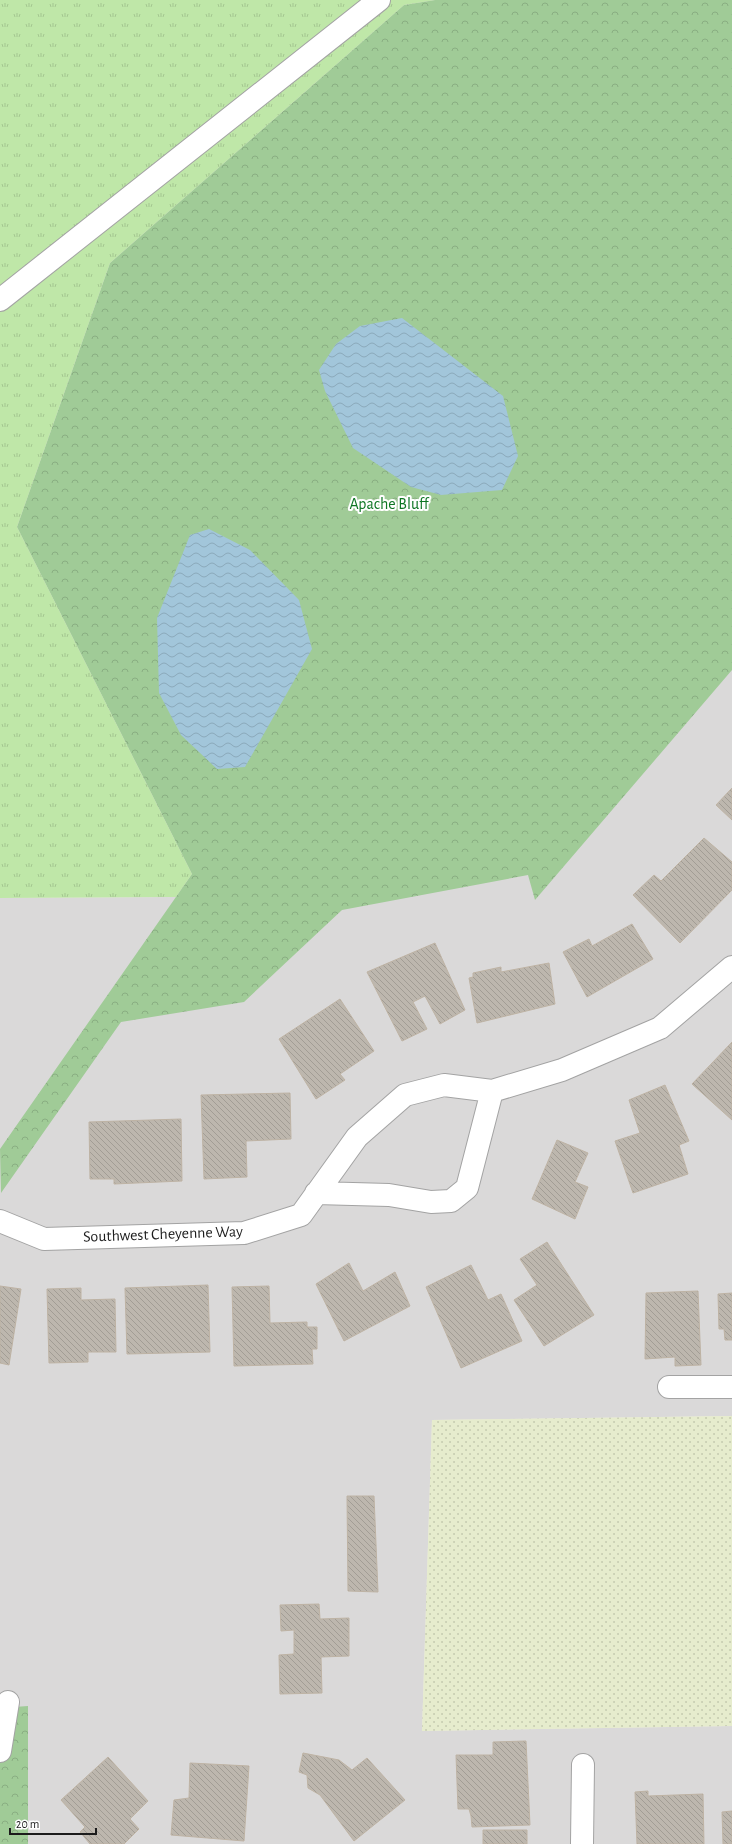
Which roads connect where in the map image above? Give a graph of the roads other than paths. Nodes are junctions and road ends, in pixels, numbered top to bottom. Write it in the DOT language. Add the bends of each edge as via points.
graph roads {
  1 [pos="379,0"];
  2 [pos="0,300"];
  3 [pos="732,967"];
  4 [pos="492,1091"];
  5 [pos="316,1193"];
  6 [pos="0,1221"];
  7 [pos="669,1387"];
  8 [pos="732,1387"];
  9 [pos="8,1702"];
  10 [pos="0,1751"];
  11 [pos="583,1765"];
  12 [pos="582,1844"];
  1 -- 2 [label="street"];
  3 -- 4 [label="street, Southwest Cheyenne Way" via="660,1028 562,1070"];
  4 -- 5 [label="street, Southwest Cheyenne Way" via="444,1085 405,1095 357,1137"];
  4 -- 5 [label="street" via="467,1188 451,1201 431,1202 389,1195"];
  5 -- 6 [label="street, Southwest Cheyenne Way" via="301,1215 244,1232 44,1239"];
  7 -- 8 [label="street"];
  9 -- 10 [label="street"];
  11 -- 12 [label="street"];
}
